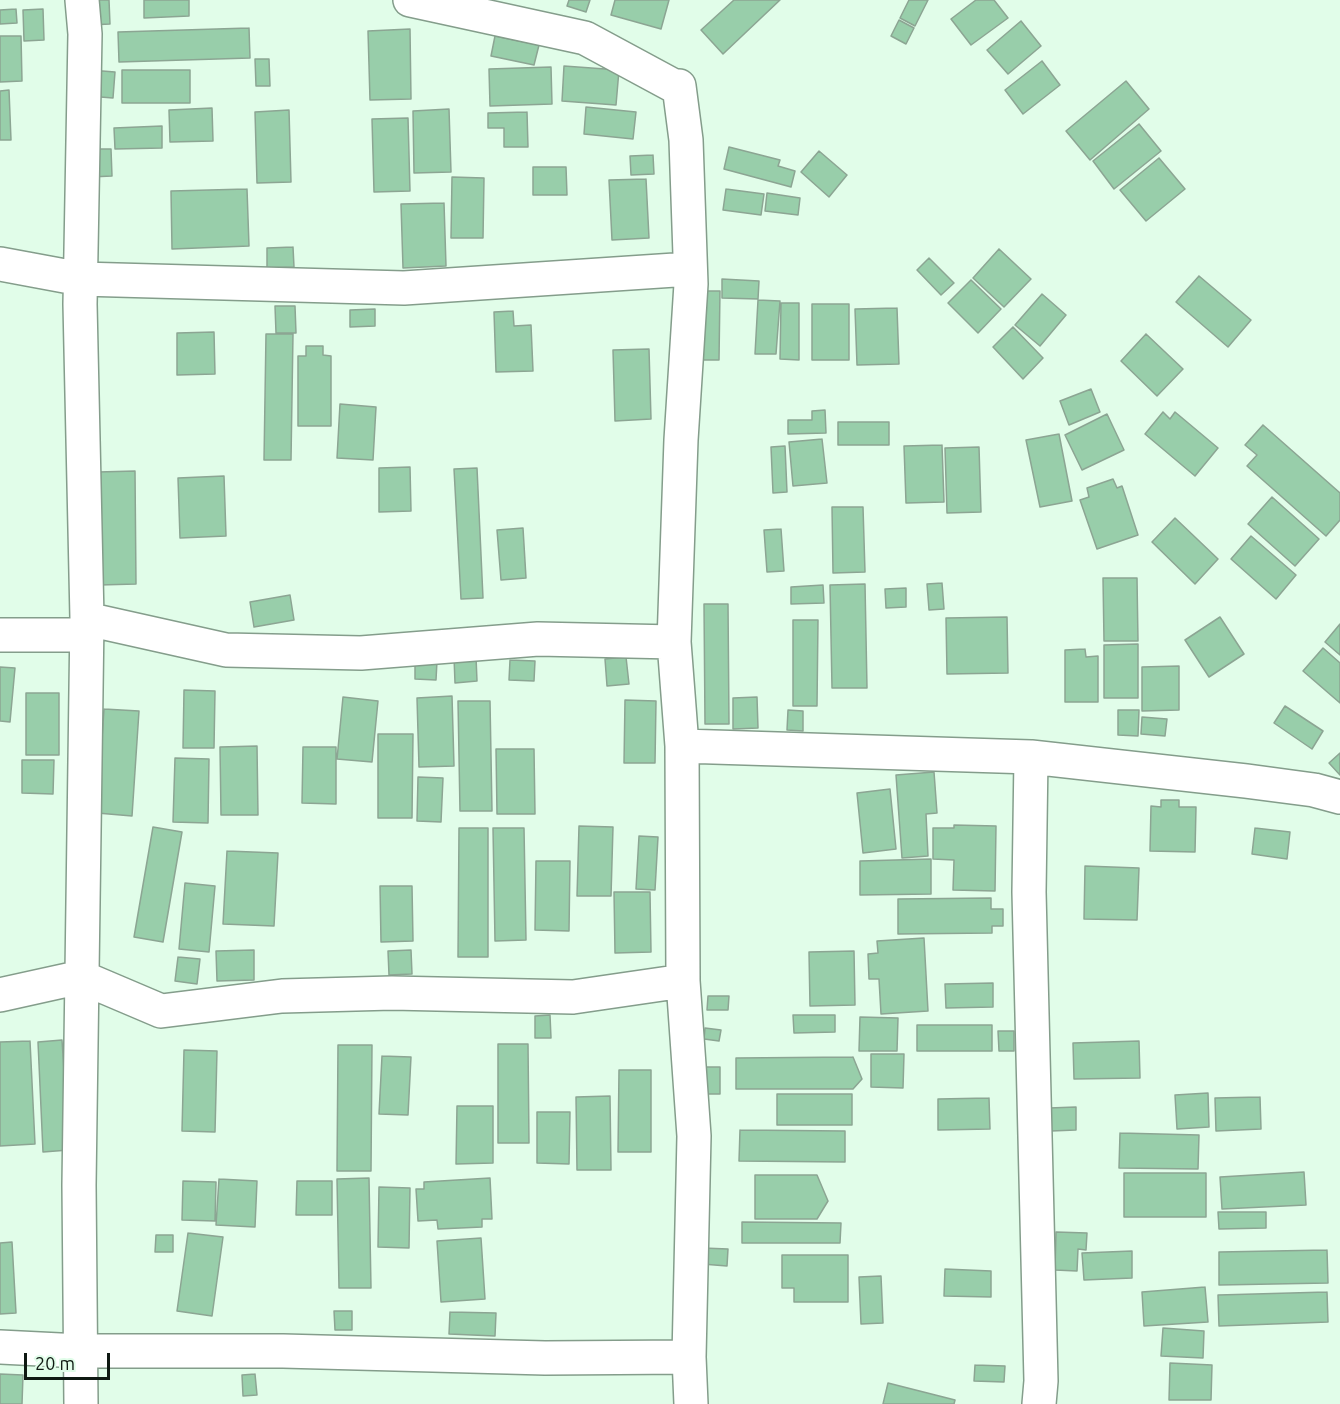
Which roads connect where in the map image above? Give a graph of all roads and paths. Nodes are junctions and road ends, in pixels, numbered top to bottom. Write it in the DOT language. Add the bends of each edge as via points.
graph roads {
  1 [pos="82,0"];
  2 [pos="410,0"];
  3 [pos="0,264"];
  4 [pos="690,269"];
  5 [pos="81,279"];
  6 [pos="87,627"];
  7 [pos="0,635"];
  8 [pos="674,642"];
  9 [pos="682,746"];
  10 [pos="1031,757"];
  11 [pos="1340,796"];
  12 [pos="81,977"];
  13 [pos="683,981"];
  14 [pos="0,995"];
  15 [pos="0,1347"];
  16 [pos="80,1351"];
  17 [pos="689,1356"];
  18 [pos="81,1404"];
  19 [pos="691,1404"];
  20 [pos="1039,1404"];
  1 -- 5 [label="street" via="85,34"];
  2 -- 4 [label="street" via="585,38 679,86 686,140"];
  3 -- 5 [label="street"];
  4 -- 5 [label="street" via="404,288"];
  4 -- 8 [label="street"];
  5 -- 6 [label="street"];
  6 -- 7 [label="street"];
  6 -- 8 [label="street" via="226,650 361,653 538,639"];
  6 -- 12 [label="street"];
  8 -- 9 [label="street"];
  9 -- 10 [label="street"];
  9 -- 13 [label="street"];
  10 -- 11 [label="street" via="1246,781"];
  10 -- 20 [label="street" via="1029,892"];
  12 -- 13 [label="street" via="161,1011 282,996 392,993 573,997"];
  12 -- 14 [label="street"];
  12 -- 16 [label="street"];
  13 -- 17 [label="street" via="694,1136"];
  15 -- 16 [label="street"];
  16 -- 17 [label="street" via="283,1351 545,1358"];
  16 -- 18 [label="street"];
  17 -- 19 [label="street"];
}
